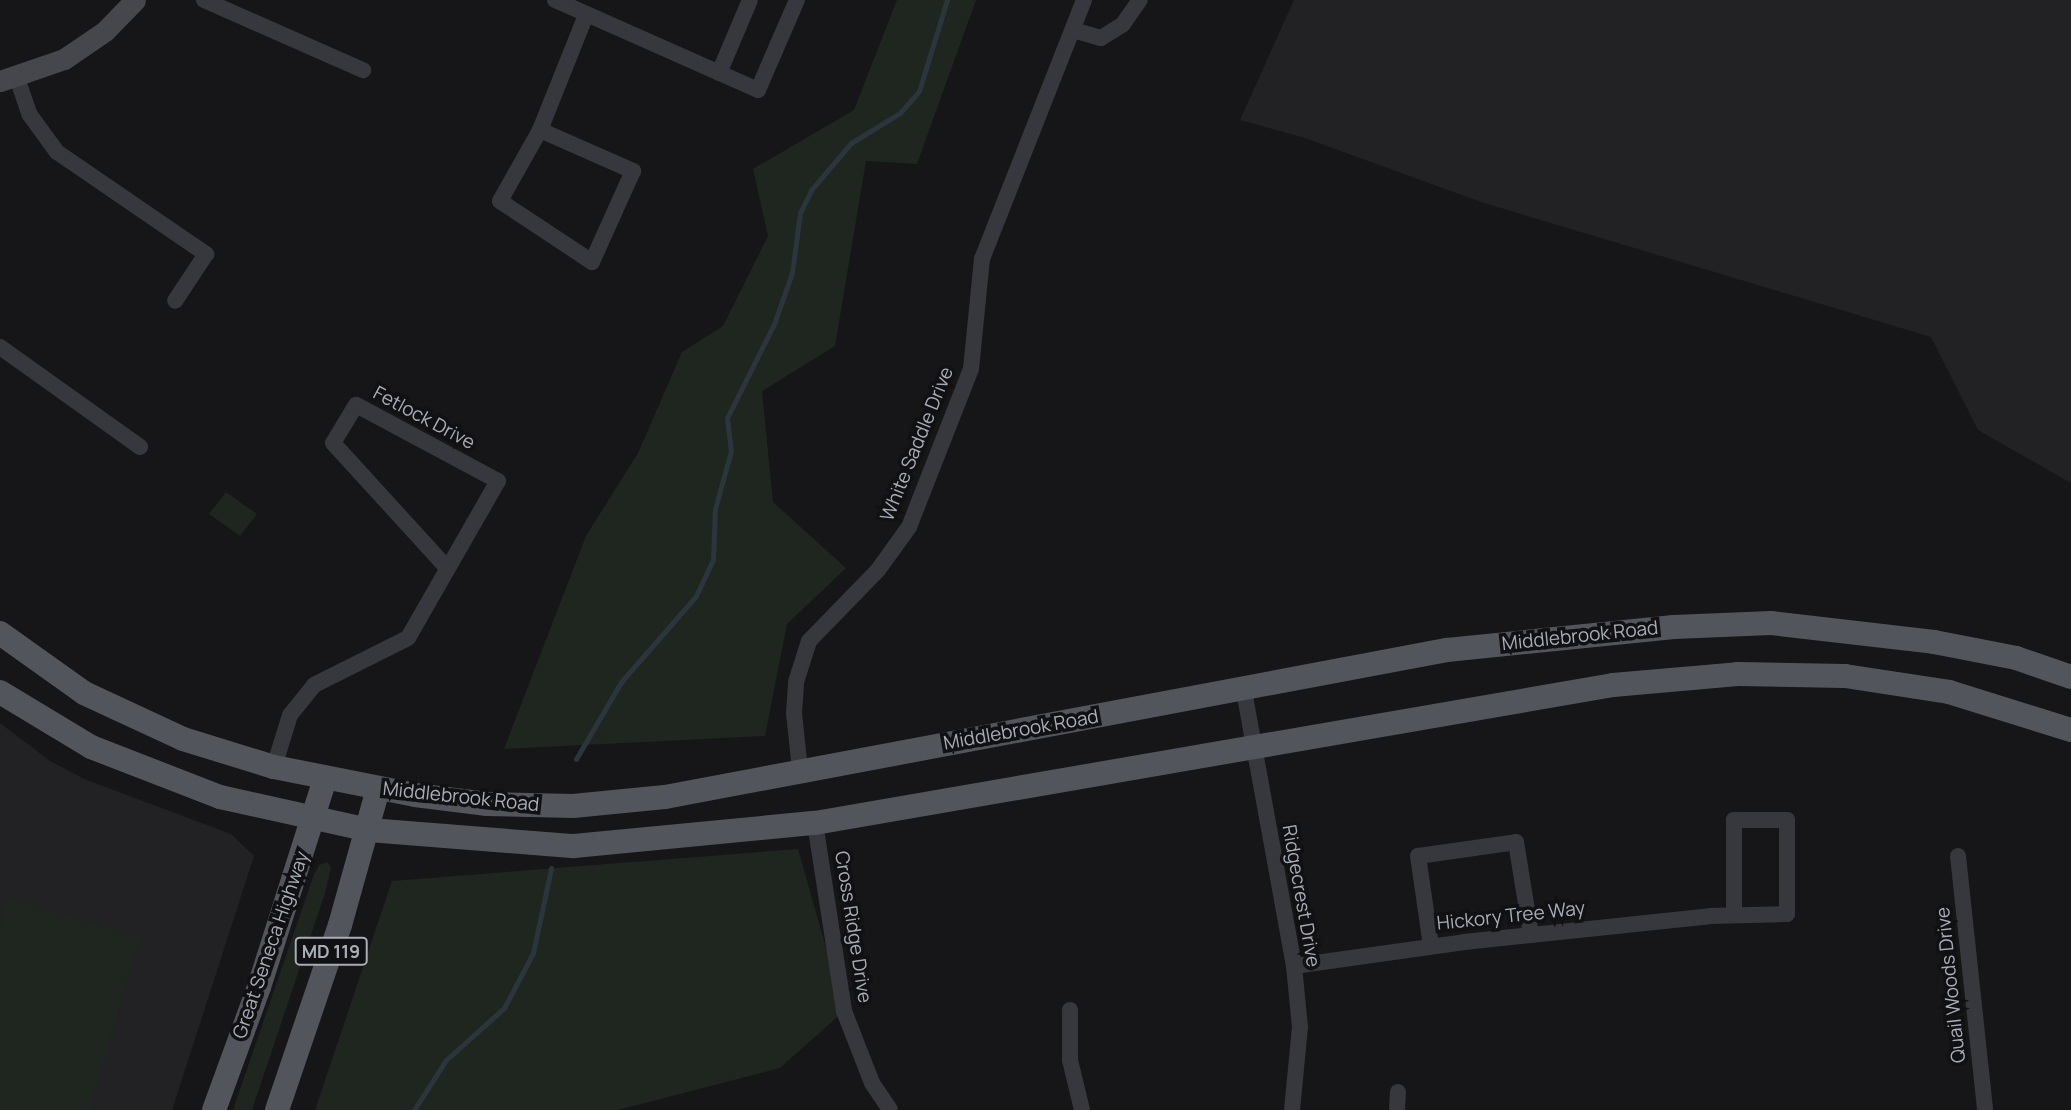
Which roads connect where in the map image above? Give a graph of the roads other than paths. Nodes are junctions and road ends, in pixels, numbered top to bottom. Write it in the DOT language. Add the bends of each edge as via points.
graph roads {
  1 [pos="135,0"];
  2 [pos="204,0"];
  3 [pos="555,0"];
  4 [pos="750,0"];
  5 [pos="797,0"];
  6 [pos="1084,0"];
  7 [pos="1140,0"];
  8 [pos="586,15"];
  9 [pos="1073,30"];
  10 [pos="363,70"];
  11 [pos="719,73"];
  12 [pos="8,80"];
  13 [pos="540,130"];
  14 [pos="175,301"];
  15 [pos="0,347"];
  16 [pos="140,447"];
  17 [pos="447,568"];
  18 [pos="0,633"];
  19 [pos="2071,677"];
  20 [pos="1244,691"];
  21 [pos="0,692"];
  22 [pos="2071,730"];
  23 [pos="1253,750"];
  24 [pos="274,767"];
  25 [pos="800,770"];
  26 [pos="325,779"];
  27 [pos="377,789"];
  28 [pos="314,821"];
  29 [pos="815,823"];
  30 [pos="369,830"];
  31 [pos="1958,856"];
  32 [pos="1734,915"];
  33 [pos="1531,935"];
  34 [pos="1431,946"];
  35 [pos="1294,966"];
  36 [pos="1070,1010"];
  37 [pos="1398,1092"];
  38 [pos="214,1110"];
  39 [pos="277,1110"];
  40 [pos="890,1110"];
  41 [pos="1082,1110"];
  42 [pos="1292,1110"];
  43 [pos="1397,1110"];
  44 [pos="1985,1110"];
  1 -- 12 [label="street" via="106,31 64,59"];
  2 -- 10 [label="street"];
  3 -- 8 [label="street"];
  4 -- 11 [label="street"];
  5 -- 11 [label="street" via="758,90"];
  6 -- 9 [label="street, White Saddle Drive"];
  7 -- 9 [label="street" via="1123,24 1101,38"];
  8 -- 11 [label="street"];
  8 -- 13 [label="street"];
  9 -- 25 [label="street, White Saddle Drive" via="982,259 971,369 909,527 878,570 809,641 796,682"];
  12 -- 14 [label="street" via="57,152 206,254"];
  13 -- 13 [label="street" via="500,201 592,262 633,171"];
  15 -- 16 [label="street"];
  17 -- 17 [label="street, Fetlock Drive" via="498,481 356,405 332,443"];
  17 -- 24 [label="street, Fetlock Drive" via="408,638 314,685 290,715"];
  18 -- 24 [label="main road, Middlebrook Road" via="84,693 183,739"];
  19 -- 20 [label="main road, Middlebrook Road" via="2016,658 1934,642 1771,623 1674,626 1447,650"];
  20 -- 23 [label="street, Ridgecrest Drive"];
  20 -- 25 [label="main road, Middlebrook Road"];
  21 -- 28 [label="main road, Middlebrook Road" via="91,747 195,790"];
  22 -- 23 [label="main road, Middlebrook Road" via="1949,692 1845,676 1738,674 1613,685"];
  23 -- 29 [label="main road, Middlebrook Road"];
  23 -- 35 [label="street, Ridgecrest Drive"];
  24 -- 26 [label="main road, Middlebrook Road"];
  25 -- 27 [label="main road, Middlebrook Road" via="666,797 573,806 487,804"];
  26 -- 27 [label="main road, Middlebrook Road"];
  26 -- 28 [label="main road, Great Seneca Highway / MD 119"];
  27 -- 30 [label="main road, MD 119"];
  28 -- 30 [label="main road, Middlebrook Road"];
  28 -- 38 [label="main road, Great Seneca Highway / MD 119"];
  29 -- 30 [label="main road, Middlebrook Road" via="574,846"];
  29 -- 40 [label="street, Cross Ridge Drive" via="844,1011 872,1083"];
  30 -- 39 [label="main road, MD 119"];
  31 -- 44 [label="street, Quail Woods Drive"];
  32 -- 32 [label="street, Hickory Tree Way" via="1787,914 1787,820 1734,820"];
  32 -- 33 [label="street, Hickory Tree Way"];
  33 -- 34 [label="street, Hickory Tree Way"];
  33 -- 34 [label="street" via="1516,842 1418,856"];
  34 -- 35 [label="street, Hickory Tree Way"];
  35 -- 42 [label="street, Ridgecrest Drive" via="1300,1027"];
  36 -- 41 [label="street" via="1070,1060"];
  37 -- 43 [label="street"];
}
